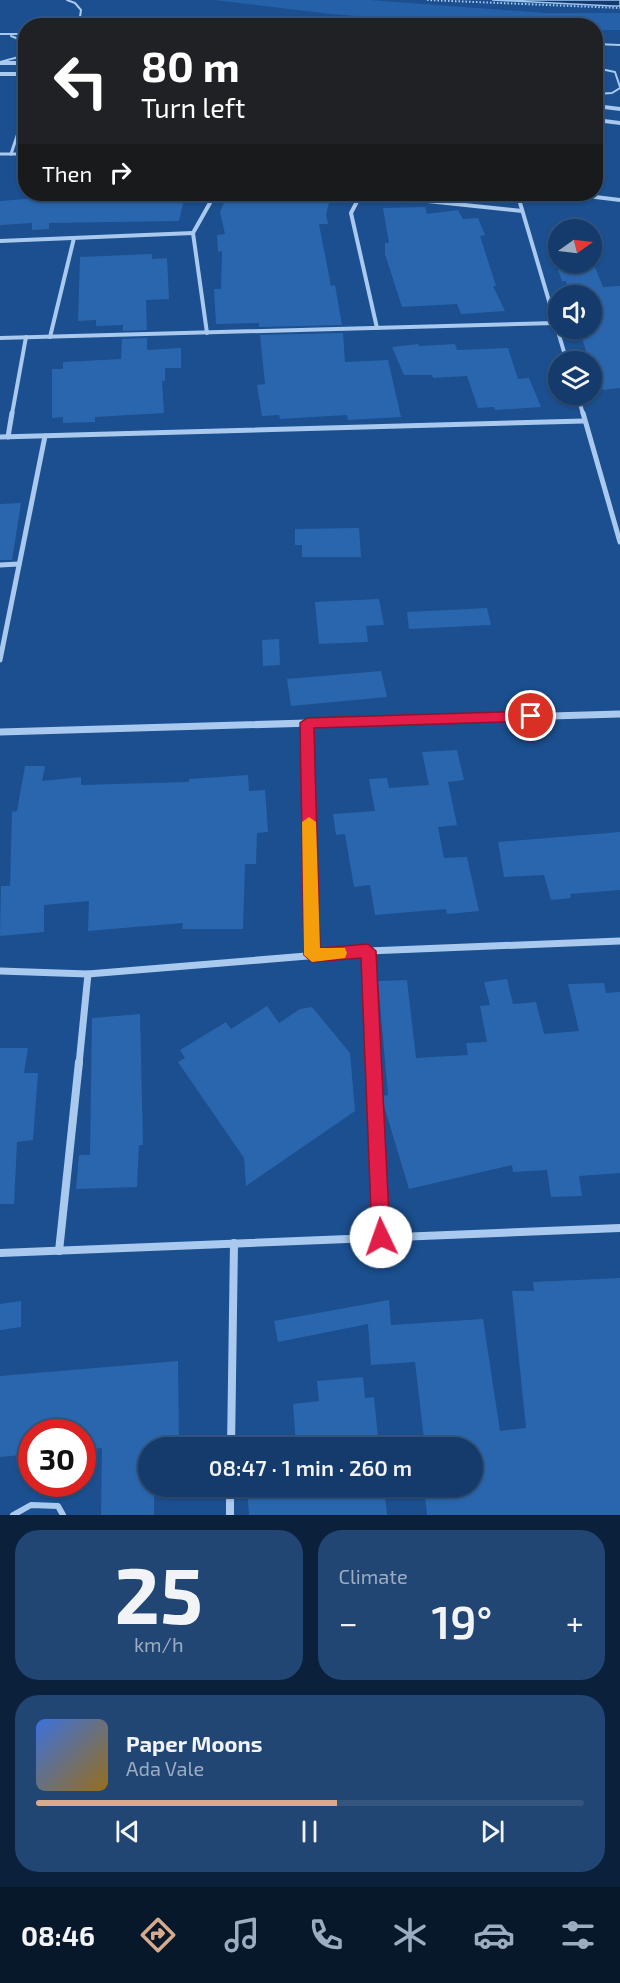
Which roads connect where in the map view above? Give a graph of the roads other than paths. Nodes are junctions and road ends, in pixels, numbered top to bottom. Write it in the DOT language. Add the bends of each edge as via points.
graph roads {
  1 [pos="67,0"];
  2 [pos="78,18"];
  3 [pos="0,34"];
  4 [pos="6,34"];
  5 [pos="18,34"];
  6 [pos="18,39"];
  7 [pos="603,44"];
  8 [pos="620,45"];
  9 [pos="18,58"];
  10 [pos="0,63"];
  11 [pos="18,63"];
  12 [pos="603,69"];
  13 [pos="0,74"];
  14 [pos="18,74"];
  15 [pos="620,88"];
  16 [pos="603,94"];
  17 [pos="603,107"];
  18 [pos="620,109"];
  19 [pos="603,121"];
  20 [pos="620,123"];
  21 [pos="18,133"];
  22 [pos="0,154"];
  23 [pos="11,154"];
  24 [pos="18,154"];
  25 [pos="603,198"];
  26 [pos="620,200"];
  27 [pos="211,201"];
  28 [pos="357,201"];
  29 [pos="427,201"];
  30 [pos="519,201"];
  31 [pos="522,211"];
  32 [pos="193,233"];
  33 [pos="74,238"];
  34 [pos="0,241"];
  35 [pos="548,299"];
  36 [pos="548,323"];
  37 [pos="378,328"];
  38 [pos="207,333"];
  39 [pos="50,337"];
  40 [pos="0,338"];
  41 [pos="26,338"];
  42 [pos="580,405"];
  43 [pos="584,421"];
  44 [pos="45,436"];
  45 [pos="0,437"];
  46 [pos="8,437"];
  47 [pos="620,542"];
  48 [pos="19,564"];
  49 [pos="0,565"];
  50 [pos="0,660"];
  51 [pos="620,714"];
  52 [pos="307,723"];
  53 [pos="0,732"];
  54 [pos="620,941"];
  55 [pos="368,951"];
  56 [pos="312,955"];
  57 [pos="0,971"];
  58 [pos="88,974"];
  59 [pos="620,1228"];
  60 [pos="381,1237"];
  61 [pos="234,1243"];
  62 [pos="59,1251"];
  63 [pos="0,1253"];
  64 [pos="231,1437"];
  65 [pos="230,1497"];
  66 [pos="13,1515"];
  67 [pos="63,1515"];
  68 [pos="230,1515"];
  1 -- 2 [label="lane" via="81,10"];
  3 -- 4 [label="lane"];
  4 -- 5 [label="lane"];
  4 -- 6 [label="lane"];
  7 -- 8 [label="lane"];
  9 -- 10 [label="lane"];
  10 -- 11 [label="street"];
  12 -- 15 [label="lane" via="615,72"];
  13 -- 14 [label="street"];
  15 -- 16 [label="lane"];
  17 -- 18 [label="street"];
  19 -- 20 [label="street"];
  21 -- 23 [label="street"];
  22 -- 23 [label="street"];
  23 -- 24 [label="street"];
  25 -- 26 [label="street"];
  27 -- 32 [label="street"];
  28 -- 37 [label="street" via="351,213"];
  29 -- 31 [label="street"];
  30 -- 31 [label="street"];
  31 -- 35 [label="street"];
  32 -- 33 [label="street"];
  32 -- 38 [label="street"];
  33 -- 34 [label="street"];
  33 -- 39 [label="street"];
  36 -- 37 [label="street"];
  37 -- 38 [label="street"];
  38 -- 39 [label="street"];
  39 -- 41 [label="street"];
  40 -- 41 [label="street"];
  41 -- 46 [label="street"];
  42 -- 43 [label="street"];
  43 -- 44 [label="street"];
  43 -- 47 [label="street"];
  44 -- 46 [label="street"];
  44 -- 48 [label="street"];
  45 -- 46 [label="street"];
  48 -- 49 [label="street"];
  48 -- 50 [label="street"];
  51 -- 52 [label="street"];
  52 -- 53 [label="street"];
  52 -- 56 [label="street"];
  54 -- 55 [label="street"];
  55 -- 56 [label="street"];
  55 -- 60 [label="street"];
  56 -- 58 [label="street"];
  57 -- 58 [label="street"];
  58 -- 62 [label="street"];
  59 -- 60 [label="street"];
  60 -- 61 [label="street"];
  61 -- 62 [label="street"];
  61 -- 64 [label="street"];
  62 -- 63 [label="street"];
  65 -- 68 [label="street"];
  66 -- 67 [label="lane" via="31,1505 58,1506"];
}
